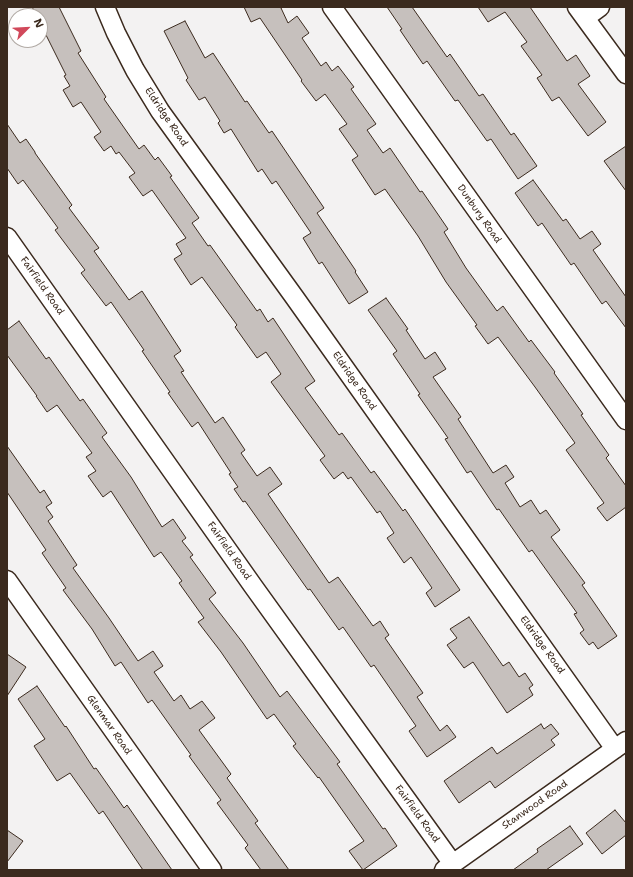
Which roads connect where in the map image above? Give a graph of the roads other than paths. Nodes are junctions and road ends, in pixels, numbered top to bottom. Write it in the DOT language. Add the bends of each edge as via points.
graph roads {
  1 [pos="105,7"];
  2 [pos="332,7"];
  3 [pos="600,7"];
  4 [pos="581,12"];
  5 [pos="626,74"];
  6 [pos="7,237"];
  7 [pos="626,420"];
  8 [pos="10,589"];
  9 [pos="620,745"];
  10 [pos="448,867"];
  11 [pos="212,870"];
  1 -- 9 [label="street, Eldridge Road" via="135,70 160,112"];
  2 -- 7 [label="street, Dunbury Road"];
  3 -- 4 [label="street"];
  4 -- 5 [label="street"];
  6 -- 10 [label="street, Fairfield Road"];
  8 -- 11 [label="street, Glenmar Road"];
  9 -- 10 [label="street, Stanwood Road"];
}
